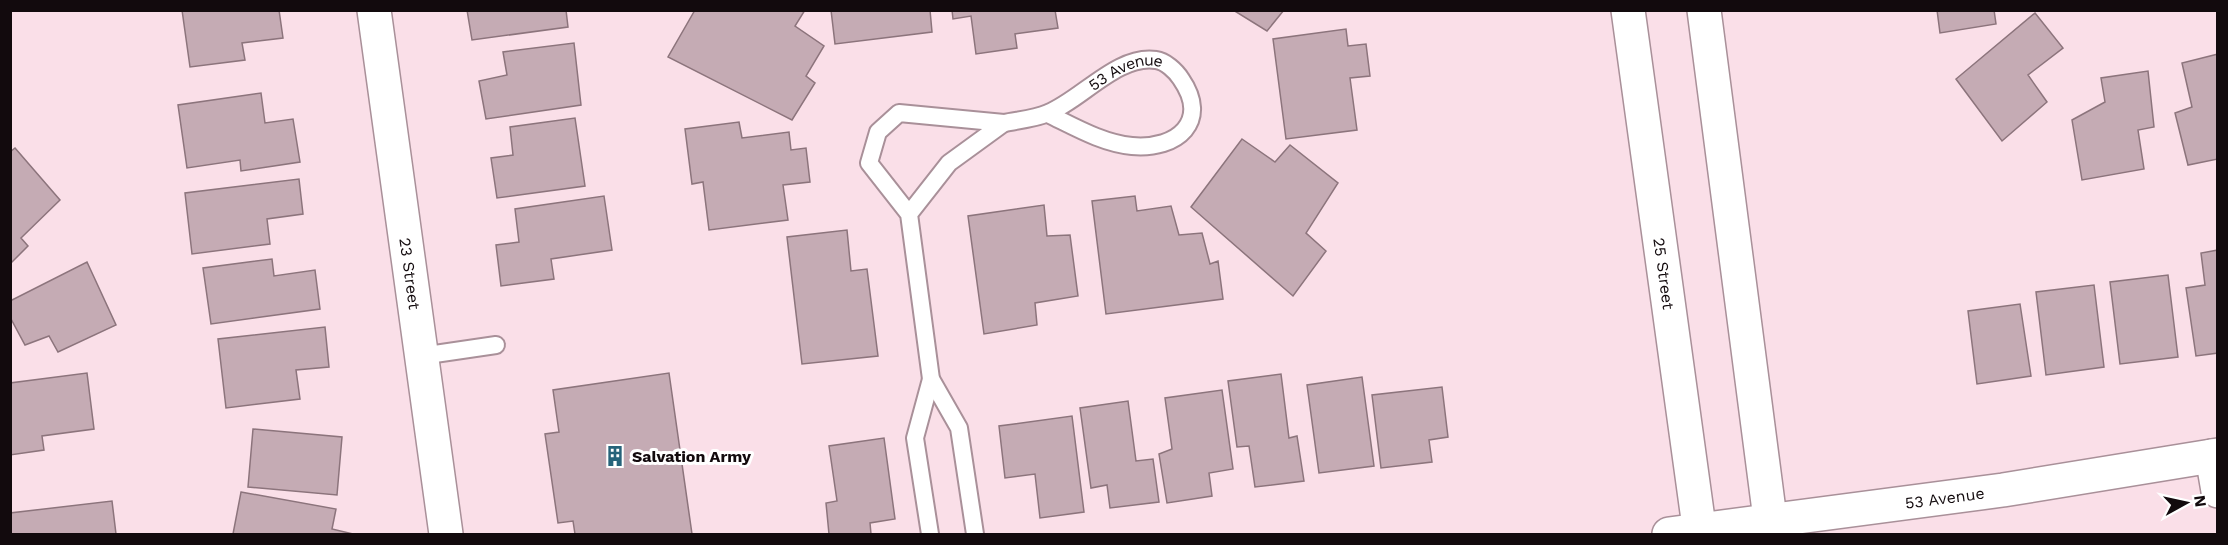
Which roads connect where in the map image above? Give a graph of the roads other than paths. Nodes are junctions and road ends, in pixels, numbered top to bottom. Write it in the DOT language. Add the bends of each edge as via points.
graph roads {
  1 [pos="374,10"];
  2 [pos="1628,10"];
  3 [pos="1704,10"];
  4 [pos="1048,114"];
  5 [pos="1004,123"];
  6 [pos="909,214"];
  7 [pos="496,345"];
  8 [pos="421,356"];
  9 [pos="931,379"];
  10 [pos="2215,456"];
  11 [pos="2217,491"];
  12 [pos="1771,527"];
  13 [pos="1690,533"];
  14 [pos="447,534"];
  15 [pos="930,534"];
  16 [pos="975,534"];
  1 -- 8 [label="street, 23 Street"];
  2 -- 13 [label="street, 25 Street"];
  3 -- 12 [label="street"];
  4 -- 4 [label="lane, 53 Avenue" via="1100,139 1133,146 1165,143 1185,131 1192,117 1192,94 1176,71 1157,60 1123,64"];
  4 -- 5 [label="lane, 53 Avenue"];
  5 -- 6 [label="lane, 53 Avenue" via="949,163"];
  5 -- 6 [label="lane, 53 Avenue" via="899,114 878,132 869,163"];
  6 -- 9 [label="lane"];
  7 -- 8 [label="lane"];
  8 -- 14 [label="street, 23 Street"];
  9 -- 15 [label="lane" via="915,438"];
  9 -- 16 [label="lane" via="959,428"];
  10 -- 11 [label="street"];
  10 -- 12 [label="street, 53 Avenue"];
  12 -- 13 [label="street, 53 Avenue"];
}
